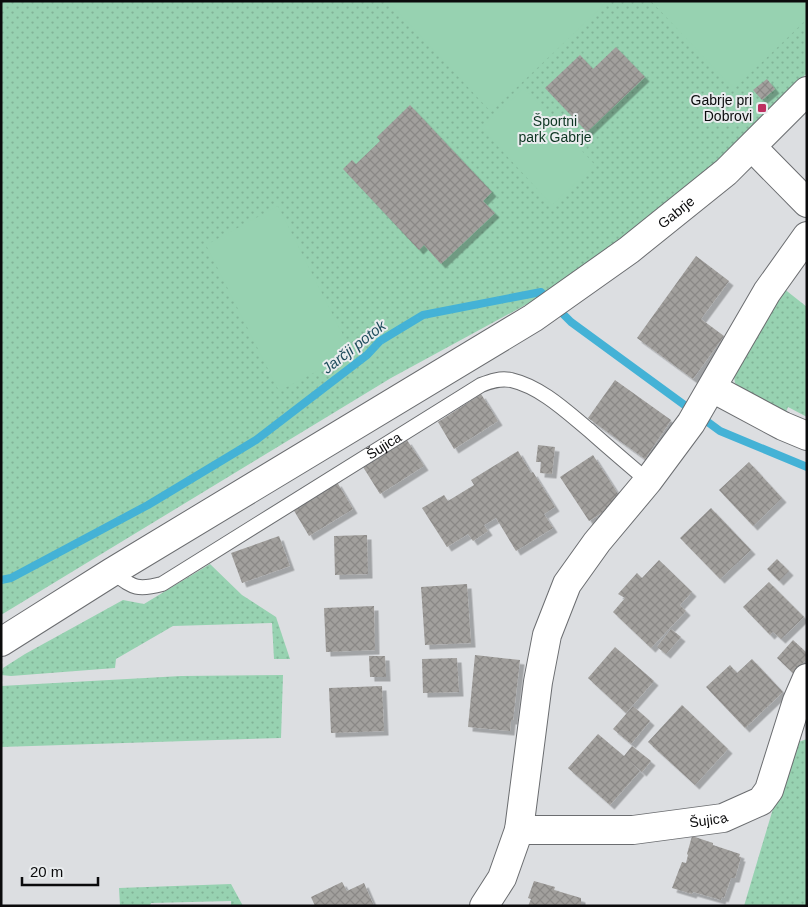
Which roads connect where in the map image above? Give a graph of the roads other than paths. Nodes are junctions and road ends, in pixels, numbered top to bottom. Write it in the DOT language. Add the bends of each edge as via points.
graph roads {
  1 [pos="807,92"];
  2 [pos="752,147"];
  3 [pos="807,203"];
  4 [pos="807,236"];
  5 [pos="701,406"];
  6 [pos="807,436"];
  7 [pos="648,480"];
  8 [pos="112,572"];
  9 [pos="1,642"];
  10 [pos="807,678"];
  11 [pos="798,728"];
  12 [pos="519,830"];
  13 [pos="484,906"];
  1 -- 2 [label="street, Gabrje"];
  2 -- 3 [label="street"];
  2 -- 8 [label="street, Gabrje" via="726,172 628,250 533,318"];
  4 -- 5 [label="street" via="767,292"];
  5 -- 6 [label="street" via="783,426"];
  5 -- 7 [label="street"];
  7 -- 8 [label="lane, Šujica" via="560,406 536,390 509,380 496,380 481,385 162,584 146,588 133,586"];
  7 -- 12 [label="street" via="567,584 547,634"];
  8 -- 9 [label="street"];
  10 -- 11 [label="street, Šujica" via="797,701"];
  11 -- 12 [label="street, Šujica" via="761,801 723,818 633,830"];
  12 -- 13 [label="street" via="502,878"];
}
